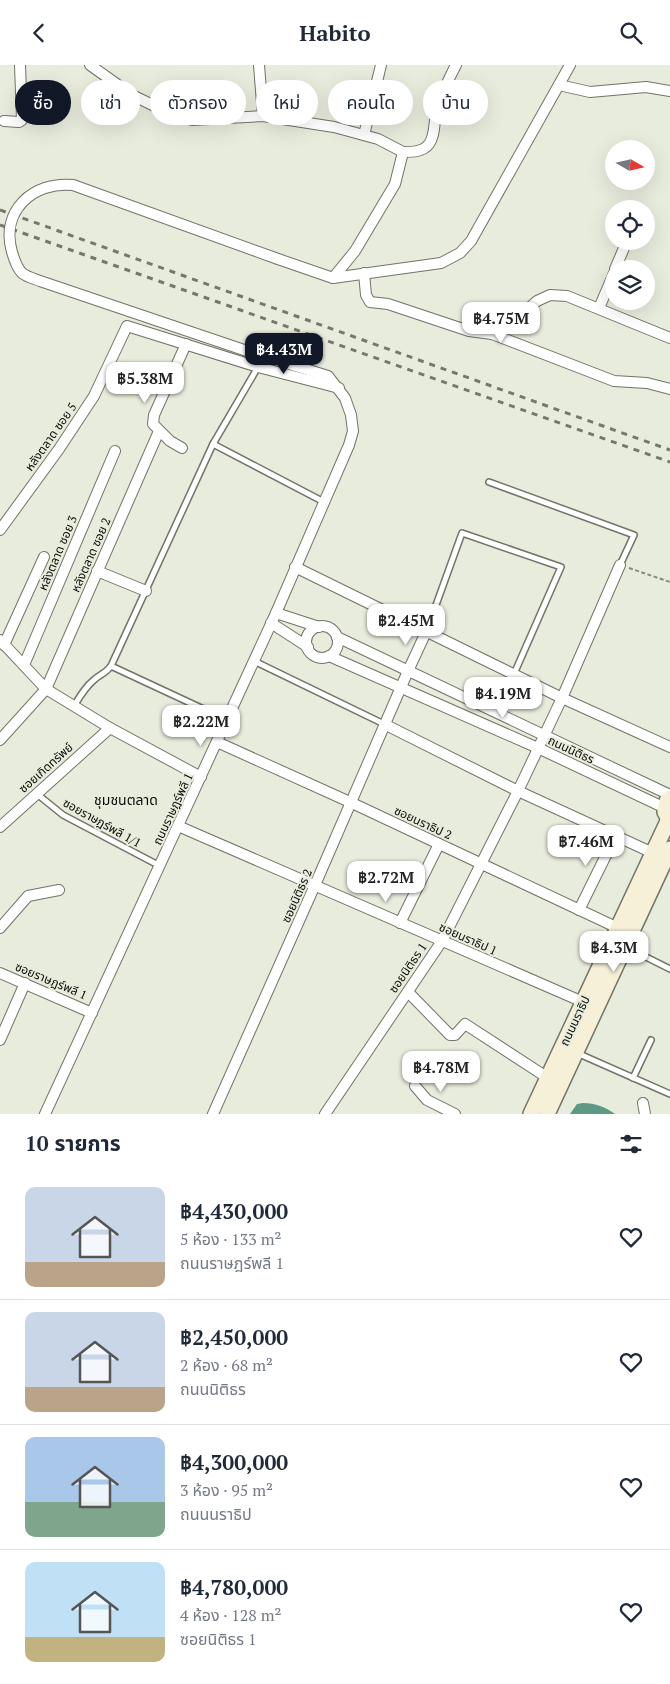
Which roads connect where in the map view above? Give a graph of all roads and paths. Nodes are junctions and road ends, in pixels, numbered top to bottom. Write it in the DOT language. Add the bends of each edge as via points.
graph roads {
  1 [pos="20,65"];
  2 [pos="90,65"];
  3 [pos="259,65"];
  4 [pos="381,65"];
  5 [pos="456,65"];
  6 [pos="570,65"];
  7 [pos="260,80"];
  8 [pos="559,85"];
  9 [pos="670,91"];
  10 [pos="256,116"];
  11 [pos="4,121"];
  12 [pos="318,125"];
  13 [pos="364,135"];
  14 [pos="403,152"];
  15 [pos="364,273"];
  16 [pos="333,279"];
  17 [pos="605,295"];
  18 [pos="599,309"];
  19 [pos="492,334"];
  20 [pos="670,338"];
  21 [pos="186,344"];
  22 [pos="258,367"];
  23 [pos="339,388"];
  24 [pos="670,389"];
  25 [pos="159,431"];
  26 [pos="213,444"];
  27 [pos="182,448"];
  28 [pos="115,451"];
  29 [pos="489,482"];
  30 [pos="324,502"];
  31 [pos="0,530"];
  32 [pos="44,557"];
  33 [pos="620,565"];
  34 [pos="296,567"];
  35 [pos="97,571"];
  36 [pos="670,582"];
  37 [pos="146,591"];
  38 [pos="274,618"];
  39 [pos="319,627"];
  40 [pos="427,630"];
  41 [pos="337,637"];
  42 [pos="2,642"];
  43 [pos="308,647"];
  44 [pos="329,656"];
  45 [pos="254,661"];
  46 [pos="24,665"];
  47 [pos="111,666"];
  48 [pos="408,671"];
  49 [pos="514,674"];
  50 [pos="401,687"];
  51 [pos="46,689"];
  52 [pos="562,697"];
  53 [pos="74,706"];
  54 [pos="227,720"];
  55 [pos="386,725"];
  56 [pos="110,728"];
  57 [pos="544,735"];
  58 [pos="0,740"];
  59 [pos="217,742"];
  60 [pos="670,747"];
  61 [pos="538,748"];
  62 [pos="201,777"];
  63 [pos="518,791"];
  64 [pos="37,794"];
  65 [pos="352,803"];
  66 [pos="669,808"];
  67 [pos="178,826"];
  68 [pos="0,827"];
  69 [pos="616,835"];
  70 [pos="439,844"];
  71 [pos="670,849"];
  72 [pos="653,853"];
  73 [pos="481,864"];
  74 [pos="160,866"];
  75 [pos="315,885"];
  76 [pos="59,890"];
  77 [pos="580,910"];
  78 [pos="400,923"];
  79 [pos="0,928"];
  80 [pos="618,938"];
  81 [pos="442,941"];
  82 [pos="670,969"];
  83 [pos="0,973"];
  84 [pos="25,983"];
  85 [pos="408,992"];
  86 [pos="583,1003"];
  87 [pos="92,1013"];
  88 [pos="579,1028"];
  89 [pos="0,1040"];
  90 [pos="651,1040"];
  91 [pos="576,1053"];
  92 [pos="548,1078"];
  93 [pos="633,1078"];
  94 [pos="415,1086"];
  95 [pos="670,1094"];
  96 [pos="643,1103"];
  97 [pos="45,1114"];
  98 [pos="213,1114"];
  99 [pos="325,1114"];
  100 [pos="455,1114"];
  101 [pos="531,1114"];
  102 [pos="547,1114"];
  103 [pos="645,1114"];
  1 -- 11 [label="street" via="22,120"];
  2 -- 10 [label="street" via="132,95 175,116 192,120"];
  3 -- 7 [label="street"];
  4 -- 13 [label="street"];
  5 -- 14 [label="street" via="436,114 429,144 418,151"];
  6 -- 8 [label="street"];
  8 -- 9 [label="street" via="590,92 646,87"];
  8 -- 15 [label="street" via="471,241 460,253 441,263"];
  12 -- 13 [label="street"];
  13 -- 14 [label="street"];
  14 -- 16 [label="street" via="395,185 355,251"];
  15 -- 16 [label="street"];
  15 -- 19 [label="street" via="370,302 388,304 469,331"];
  16 -- 23 [label="street, ถนนราษฎร์พลี 1, bridge" via="73,185 52,185 27,197 19,205 11,224 11,250 23,273 328,376"];
  17 -- 18 [label="street"];
  18 -- 19 [label="street" via="567,296 550,295 537,301 508,327"];
  18 -- 20 [label="street"];
  19 -- 24 [label="street" via="614,381 647,383"];
  21 -- 22 [label="street"];
  21 -- 25 [label="street" via="154,415 153,424"];
  21 -- 31 [label="street, หลังตลาด ซอย 5" via="127,326 94,397"];
  22 -- 23 [label="street"];
  22 -- 26 [label="lane"];
  23 -- 30 [label="street, ถนนราษฎร์พลี 1" via="351,415 353,431"];
  25 -- 27 [label="street"];
  25 -- 35 [label="street, หลังตลาด ซอย 2"];
  26 -- 30 [label="lane"];
  26 -- 37 [label="lane"];
  28 -- 46 [label="street, หลังตลาด ซอย 3"];
  29 -- 33 [label="lane" via="634,535"];
  30 -- 34 [label="street, ถนนราษฎร์พลี 1"];
  32 -- 42 [label="street"];
  33 -- 36 [label="path"];
  33 -- 52 [label="street, ซอยนิติธร 1"];
  34 -- 38 [label="street, ถนนราษฎร์พลี 1"];
  34 -- 40 [label="street"];
  35 -- 37 [label="street"];
  35 -- 51 [label="street, หลังตลาด ซอย 2"];
  37 -- 47 [label="lane"];
  38 -- 39 [label="street"];
  38 -- 43 [label="street"];
  38 -- 45 [label="street, ถนนราษฎร์พลี 1"];
  39 -- 41 [label="street" via="328,627"];
  39 -- 43 [label="street" via="310,632"];
  40 -- 48 [label="street, ซอยนิติธร 2"];
  40 -- 49 [label="street"];
  40 -- 49 [label="lane" via="462,533 561,567"];
  41 -- 44 [label="street" via="336,649"];
  41 -- 48 [label="street, ถนนนิติธร"];
  42 -- 46 [label="street"];
  43 -- 44 [label="street" via="319,657"];
  44 -- 50 [label="street, ถนนนิติธร"];
  45 -- 54 [label="street, ถนนราษฎร์พลี 1"];
  45 -- 55 [label="lane"];
  46 -- 51 [label="street"];
  47 -- 53 [label="lane" via="86,688"];
  47 -- 54 [label="lane"];
  48 -- 50 [label="street, ซอยนิติธร 2"];
  48 -- 57 [label="street, ถนนนิติธร"];
  49 -- 52 [label="street"];
  50 -- 55 [label="street, ซอยนิติธร 2"];
  50 -- 61 [label="street, ถนนนิติธร"];
  51 -- 53 [label="street"];
  51 -- 58 [label="street, หลังตลาด ซอย 2"];
  52 -- 57 [label="street, ซอยนิติธร 1"];
  52 -- 60 [label="street"];
  53 -- 56 [label="street"];
  54 -- 59 [label="street, ถนนราษฎร์พลี 1"];
  55 -- 63 [label="street"];
  55 -- 65 [label="street, ซอยนิติธร 2"];
  56 -- 62 [label="street"];
  56 -- 64 [label="street, ซอยเกิดทรัพย์"];
  57 -- 61 [label="street, ซอยนิติธร 1"];
  57 -- 66 [label="street, ถนนนิติธร"];
  59 -- 62 [label="street, ถนนราษฎร์พลี 1"];
  59 -- 65 [label="street, ซอยนราธิป 2"];
  61 -- 63 [label="street, ซอยนิติธร 1"];
  61 -- 66 [label="street, ถนนนิติธร"];
  62 -- 67 [label="street, ถนนราษฎร์พลี 1"];
  63 -- 69 [label="street"];
  63 -- 73 [label="street, ซอยนิติธร 1"];
  64 -- 68 [label="street, ซอยเกิดทรัพย์"];
  64 -- 74 [label="lane, ซอยราษฎร์พลี 1/1" via="63,815"];
  65 -- 70 [label="street, ซอยนราธิป 2"];
  65 -- 75 [label="street, ซอยนิติธร 2"];
  66 -- 72 [label="street, ถนนนราธิป"];
  67 -- 74 [label="street, ถนนราษฎร์พลี 1"];
  67 -- 75 [label="street, ซอยนราธิป 1"];
  69 -- 72 [label="street"];
  69 -- 77 [label="street"];
  70 -- 73 [label="street, ซอยนราธิป 2"];
  70 -- 78 [label="street"];
  71 -- 80 [label="street, ถนนนราธิป"];
  72 -- 80 [label="street, ถนนนราธิป"];
  73 -- 77 [label="street, ซอยนราธิป 2"];
  73 -- 81 [label="street, ซอยนิติธร 1"];
  74 -- 87 [label="street, ถนนราษฎร์พลี 1"];
  75 -- 78 [label="street, ซอยนราธิป 1"];
  75 -- 98 [label="street, ซอยนิติธร 2"];
  76 -- 79 [label="street" via="28,896"];
  77 -- 80 [label="street, ซอยนราธิป 2"];
  78 -- 81 [label="street, ซอยนราธิป 1"];
  80 -- 82 [label="lane"];
  80 -- 86 [label="street, ถนนนราธิป"];
  80 -- 88 [label="street, ถนนนราธิป"];
  81 -- 85 [label="street, ซอยนิติธร 1"];
  81 -- 86 [label="street, ซอยนราธิป 1"];
  83 -- 84 [label="street, ซอยราษฎร์พลี 1"];
  84 -- 87 [label="street, ซอยราษฎร์พลี 1"];
  84 -- 89 [label="street"];
  85 -- 92 [label="street" via="450,1035 455,1035 465,1024"];
  85 -- 99 [label="street, ซอยนิติธร 1"];
  86 -- 88 [label="street, ถนนนราธิป"];
  87 -- 97 [label="street, ถนนราษฎร์พลี 1"];
  88 -- 91 [label="street, ถนนนราธิป"];
  88 -- 92 [label="street, ถนนนราธิป"];
  90 -- 93 [label="lane"];
  91 -- 93 [label="lane"];
  91 -- 102 [label="street, ถนนนราธิป"];
  92 -- 101 [label="street, ถนนนราธิป"];
  93 -- 95 [label="lane"];
  94 -- 100 [label="street" via="427,1100"];
  96 -- 103 [label="street"];
}
